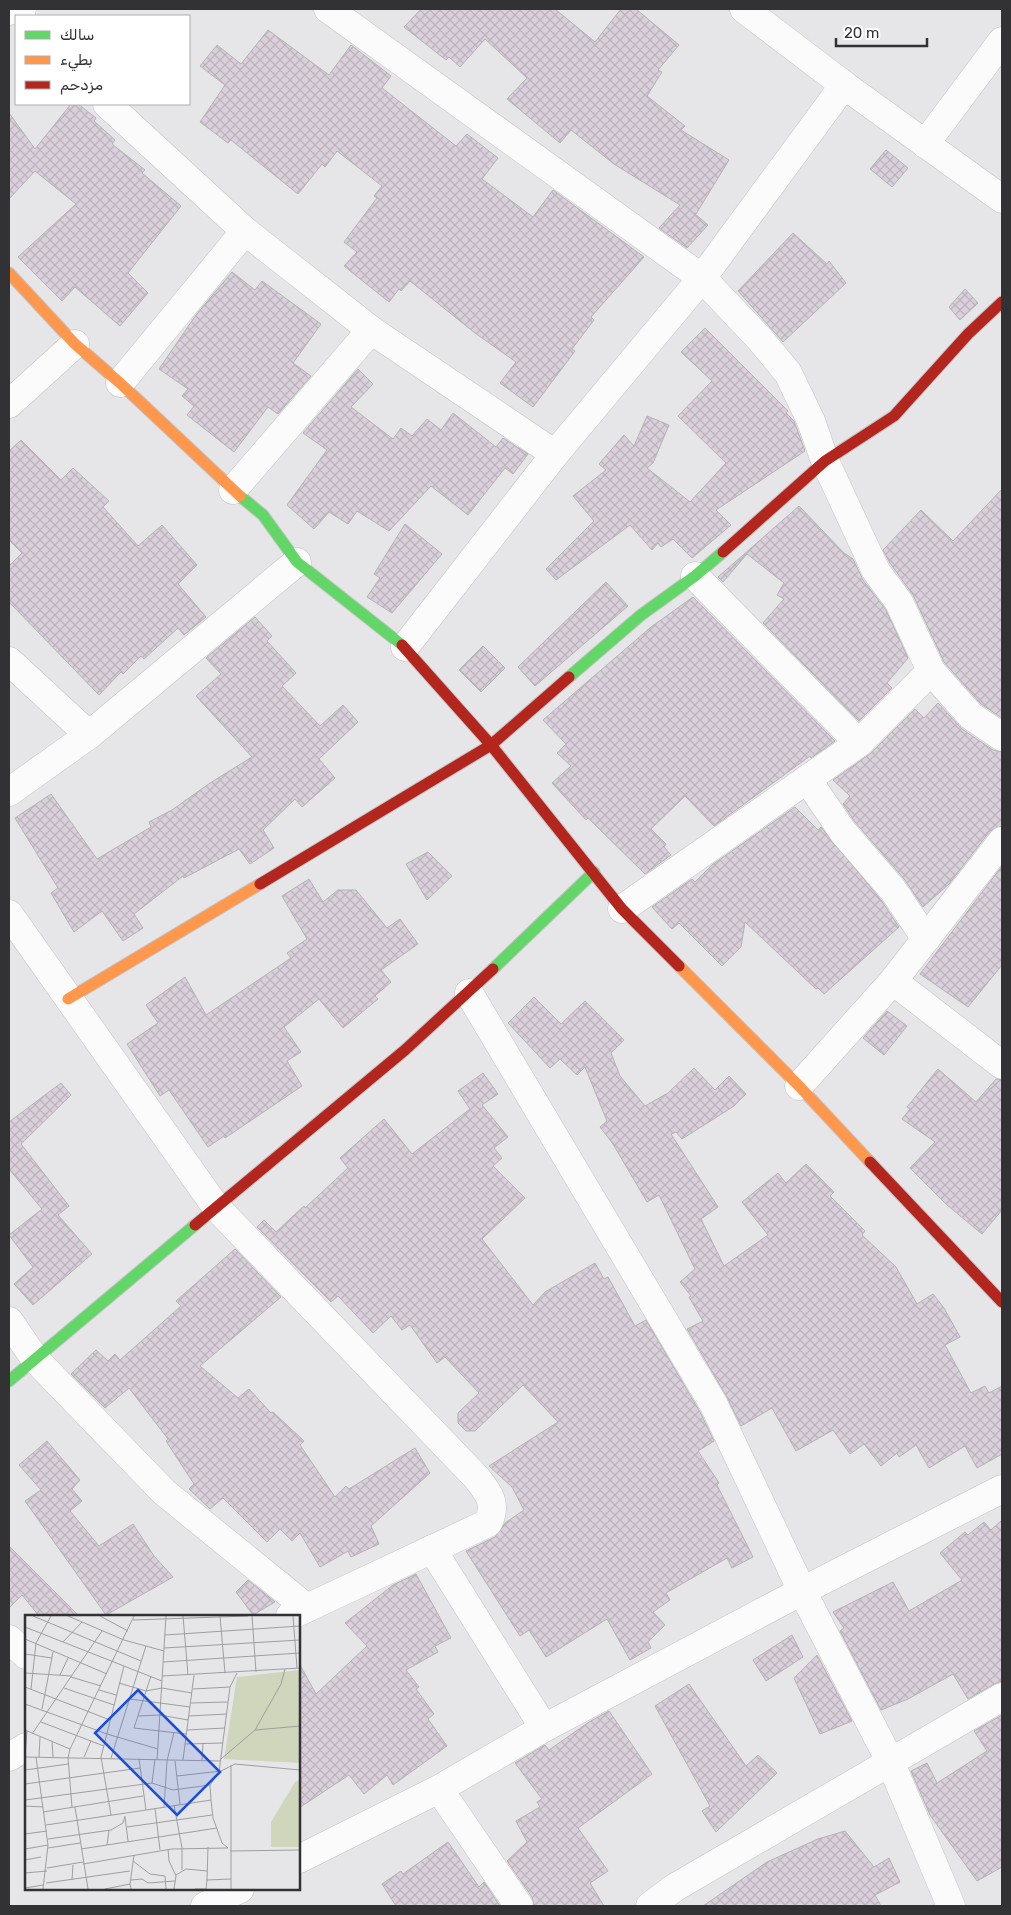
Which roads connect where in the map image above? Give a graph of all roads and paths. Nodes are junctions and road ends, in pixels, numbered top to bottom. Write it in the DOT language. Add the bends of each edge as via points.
graph roads {
  1 [pos="22,9"];
  2 [pos="328,9"];
  3 [pos="744,9"];
  4 [pos="9,12"];
  5 [pos="1002,41"];
  6 [pos="844,85"];
  7 [pos="108,105"];
  8 [pos="925,144"];
  9 [pos="1002,199"];
  10 [pos="245,231"];
  11 [pos="9,273"];
  12 [pos="702,278"];
  13 [pos="1002,302"];
  14 [pos="371,330"];
  15 [pos="75,344"];
  16 [pos="120,383"];
  17 [pos="9,404"];
  18 [pos="555,454"];
  19 [pos="825,460"];
  20 [pos="233,490"];
  21 [pos="297,562"];
  22 [pos="695,576"];
  23 [pos="406,647"];
  24 [pos="9,661"];
  25 [pos="931,671"];
  26 [pos="89,735"];
  27 [pos="1002,736"];
  28 [pos="859,743"];
  29 [pos="491,745"];
  30 [pos="807,779"];
  31 [pos="9,792"];
  32 [pos="1002,841"];
  33 [pos="594,872"];
  34 [pos="622,909"];
  35 [pos="9,914"];
  36 [pos="926,939"];
  37 [pos="893,981"];
  38 [pos="469,993"];
  39 [pos="68,999"];
  40 [pos="1002,1065"];
  41 [pos="799,1086"];
  42 [pos="216,1207"];
  43 [pos="1002,1302"];
  44 [pos="9,1321"];
  45 [pos="35,1358"];
  46 [pos="9,1381"];
  47 [pos="1002,1489"];
  48 [pos="432,1549"];
  49 [pos="802,1591"];
  50 [pos="298,1612"];
  51 [pos="9,1639"];
  52 [pos="25,1654"];
  53 [pos="1002,1697"];
  54 [pos="544,1728"];
  55 [pos="25,1748"];
  56 [pos="9,1757"];
  57 [pos="890,1761"];
  58 [pos="439,1789"];
  59 [pos="300,1858"];
  60 [pos="196,1890"];
  61 [pos="238,1890"];
  62 [pos="679,1897"];
  63 [pos="205,1906"];
  64 [pos="519,1906"];
  65 [pos="650,1906"];
  66 [pos="951,1906"];
  1 -- 4 [label="street"];
  2 -- 12 [label="street"];
  3 -- 6 [label="street"];
  5 -- 8 [label="street"];
  6 -- 8 [label="street"];
  6 -- 12 [label="street"];
  7 -- 10 [label="street"];
  8 -- 9 [label="street"];
  10 -- 14 [label="street"];
  10 -- 16 [label="street"];
  11 -- 15 [label="street"];
  12 -- 18 [label="street"];
  12 -- 19 [label="street" via="788,373"];
  13 -- 19 [label="street" via="968,334 894,416"];
  14 -- 18 [label="street"];
  14 -- 20 [label="street"];
  15 -- 16 [label="street"];
  15 -- 17 [label="street"];
  16 -- 20 [label="street"];
  18 -- 23 [label="street"];
  19 -- 22 [label="street"];
  19 -- 25 [label="street" via="876,571 899,602"];
  20 -- 21 [label="street" via="263,515"];
  21 -- 23 [label="street"];
  21 -- 26 [label="street"];
  22 -- 28 [label="street"];
  22 -- 29 [label="street" via="641,615"];
  23 -- 29 [label="street"];
  24 -- 26 [label="street"];
  25 -- 27 [label="street" via="971,716"];
  25 -- 28 [label="street"];
  26 -- 31 [label="street"];
  28 -- 30 [label="street"];
  29 -- 33 [label="street"];
  29 -- 39 [label="street"];
  30 -- 34 [label="street"];
  30 -- 36 [label="street" via="843,832 893,890"];
  32 -- 36 [label="street"];
  33 -- 34 [label="street"];
  33 -- 38 [label="street"];
  34 -- 41 [label="street"];
  35 -- 39 [label="street"];
  36 -- 37 [label="street"];
  37 -- 40 [label="street"];
  37 -- 41 [label="street"];
  38 -- 42 [label="street"];
  38 -- 49 [label="street" via="714,1405"];
  39 -- 42 [label="street"];
  41 -- 43 [label="street"];
  42 -- 45 [label="street"];
  42 -- 48 [label="street" via="476,1477 492,1498 493,1513 488,1523"];
  44 -- 45 [label="street"];
  45 -- 46 [label="street"];
  45 -- 50 [label="street" via="164,1492"];
  47 -- 49 [label="street"];
  48 -- 50 [label="street"];
  48 -- 54 [label="street"];
  49 -- 54 [label="street"];
  49 -- 57 [label="street"];
  51 -- 52 [label="street"];
  53 -- 57 [label="street"];
  54 -- 58 [label="street"];
  55 -- 56 [label="street"];
  57 -- 62 [label="street"];
  57 -- 66 [label="street"];
  58 -- 59 [label="street"];
  58 -- 64 [label="street"];
  60 -- 63 [label="street"];
  61 -- 63 [label="street"];
  62 -- 65 [label="street"];
}
